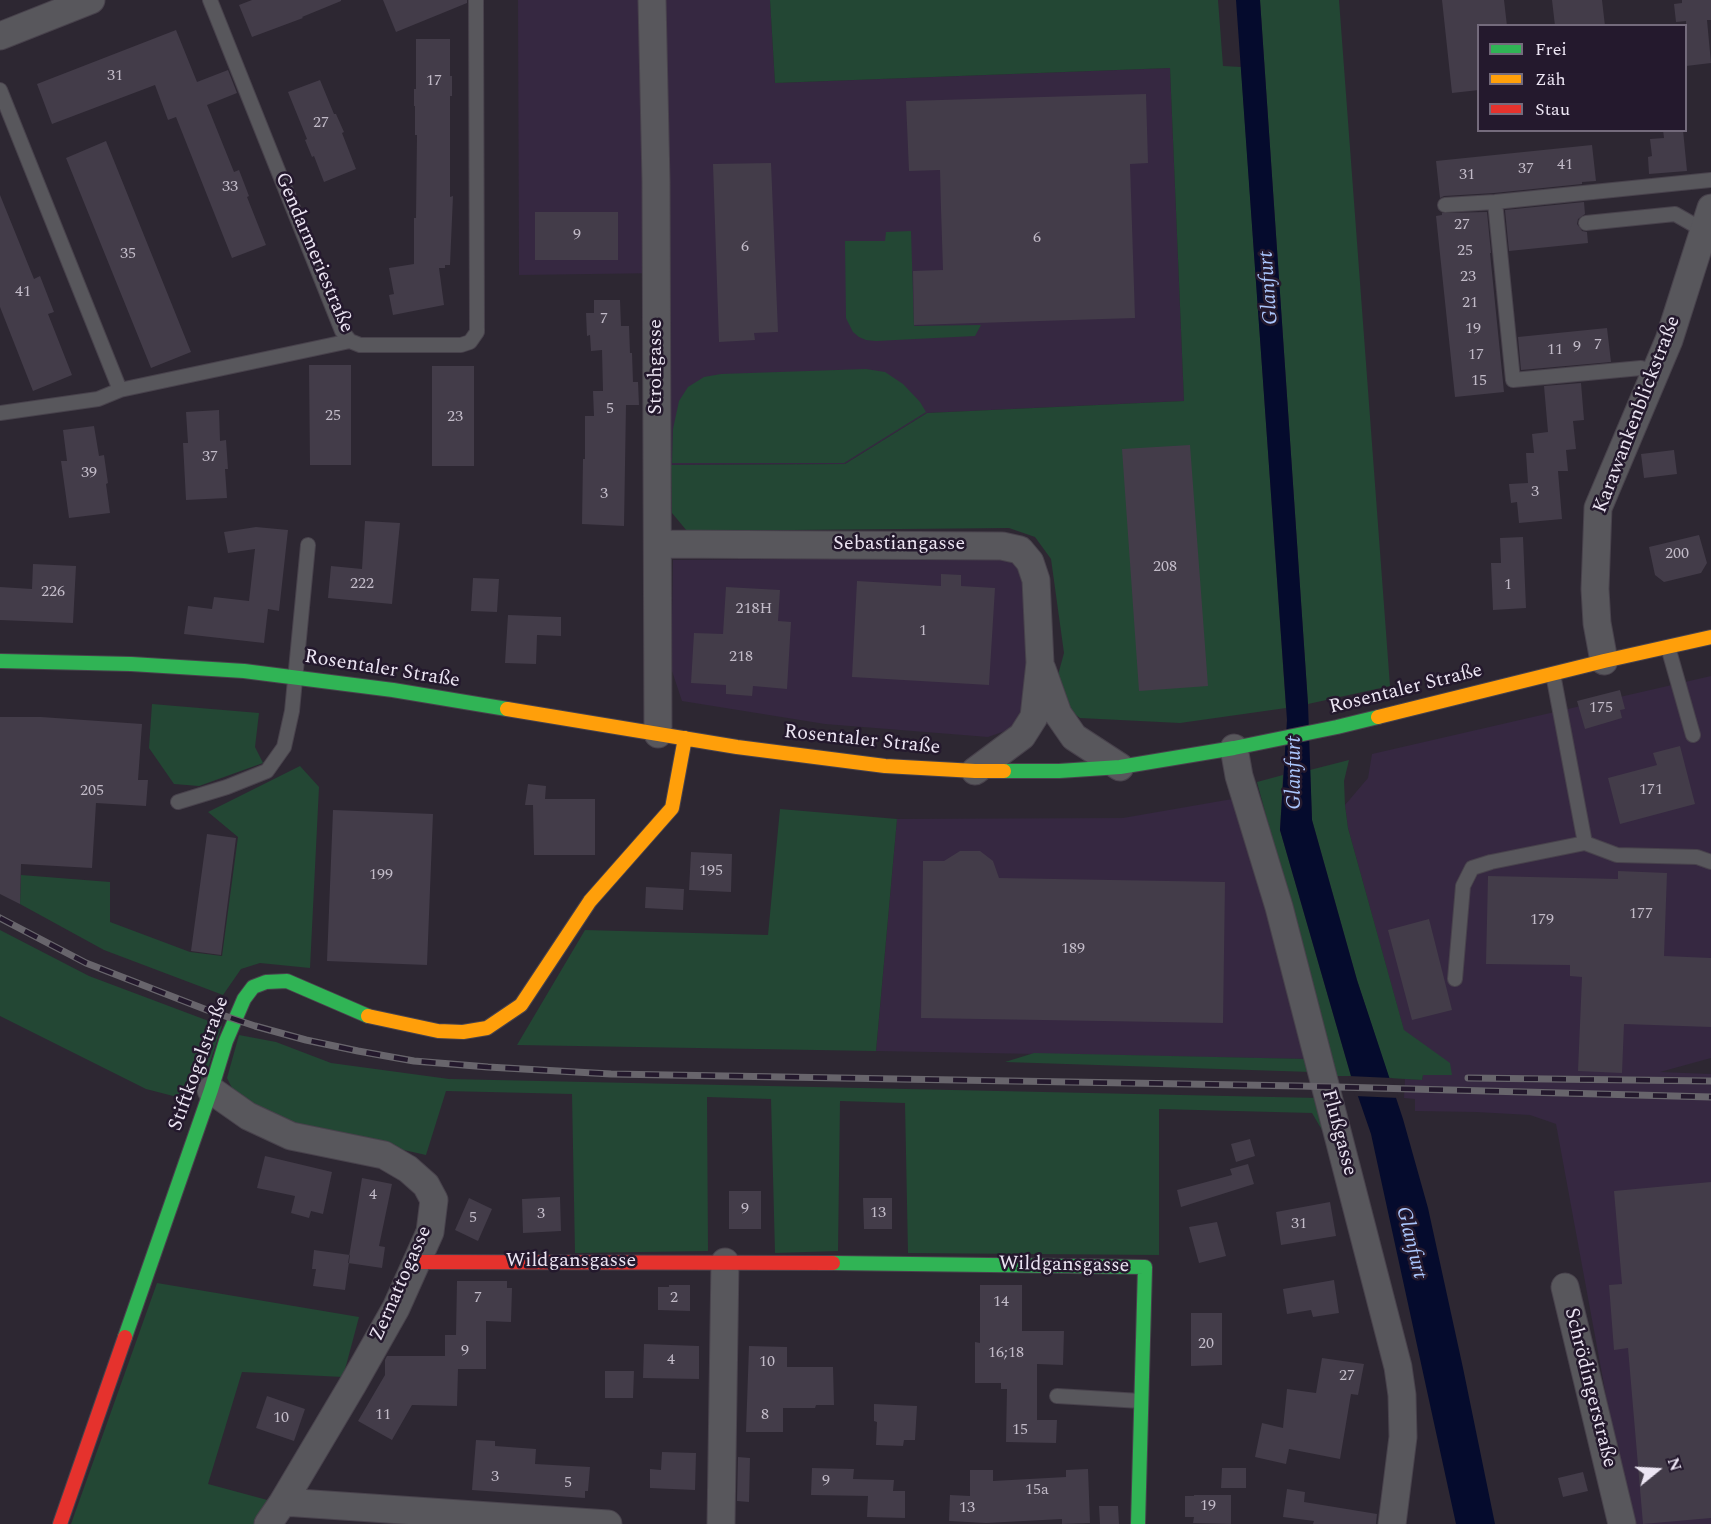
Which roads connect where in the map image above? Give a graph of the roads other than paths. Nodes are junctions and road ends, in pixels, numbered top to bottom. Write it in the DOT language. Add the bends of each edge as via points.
graph roads {
  1 [pos="91,0"];
  2 [pos="210,0"];
  3 [pos="476,0"];
  4 [pos="652,0"];
  5 [pos="0,36"];
  6 [pos="0,90"];
  7 [pos="1711,180"];
  8 [pos="1495,202"];
  9 [pos="1445,206"];
  10 [pos="1707,219"];
  11 [pos="1586,223"];
  12 [pos="350,341"];
  13 [pos="1656,372"];
  14 [pos="120,390"];
  15 [pos="0,413"];
  16 [pos="658,544"];
  17 [pos="308,545"];
  18 [pos="1711,637"];
  19 [pos="1668,646"];
  20 [pos="0,661"];
  21 [pos="1604,661"];
  22 [pos="1040,663"];
  23 [pos="1553,674"];
  24 [pos="296,677"];
  25 [pos="658,734"];
  26 [pos="1693,735"];
  27 [pos="685,738"];
  28 [pos="1243,746"];
  29 [pos="1120,767"];
  30 [pos="975,771"];
  31 [pos="178,802"];
  32 [pos="1585,843"];
  33 [pos="1711,862"];
  34 [pos="1455,979"];
  35 [pos="211,1090"];
  36 [pos="417,1262"];
  37 [pos="725,1262"];
  38 [pos="1565,1287"];
  39 [pos="1057,1396"];
  40 [pos="1140,1401"];
  41 [pos="283,1502"];
  42 [pos="60,1524"];
  43 [pos="268,1524"];
  44 [pos="608,1524"];
  45 [pos="721,1524"];
  46 [pos="1138,1524"];
  47 [pos="1392,1524"];
  48 [pos="1622,1524"];
  1 -- 5 [label="street"];
  2 -- 12 [label="lane, Gendarmeriestraße" via="342,331"];
  3 -- 12 [label="lane, Gendarmeriestraße" via="477,332 470,342 461,345 360,345"];
  4 -- 16 [label="street, Strohgasse"];
  6 -- 14 [label="lane"];
  7 -- 8 [label="lane"];
  8 -- 9 [label="lane"];
  8 -- 13 [label="lane" via="1513,380 1641,368"];
  10 -- 11 [label="lane" via="1675,214"];
  10 -- 13 [label="street, Karawankenblickstraße"];
  12 -- 14 [label="lane"];
  13 -- 21 [label="street, Karawankenblickstraße" via="1598,508 1595,589"];
  14 -- 15 [label="lane" via="98,399"];
  16 -- 22 [label="street, Sebastiangasse" via="1002,546 1020,550 1030,562 1036,580"];
  16 -- 25 [label="street, Strohgasse"];
  17 -- 24 [label="lane"];
  18 -- 19 [label="street, Rosentaler Straße"];
  19 -- 21 [label="street, Rosentaler Straße"];
  19 -- 26 [label="lane"];
  20 -- 24 [label="street, Rosentaler Straße" via="130,664"];
  21 -- 23 [label="street, Rosentaler Straße"];
  22 -- 29 [label="street, Sebastiangasse" via="1058,714 1074,737"];
  22 -- 30 [label="street, Sebastiangasse" via="1034,717 1022,736"];
  23 -- 28 [label="street, Rosentaler Straße" via="1337,728"];
  23 -- 32 [label="lane"];
  24 -- 25 [label="street, Rosentaler Straße"];
  24 -- 31 [label="lane" via="284,747 267,771"];
  25 -- 27 [label="street, Rosentaler Straße"];
  27 -- 30 [label="street, Rosentaler Straße" via="885,766"];
  27 -- 35 [label="street, Stiftkogelstraße" via="672,808 590,901 521,1005 503,1019 488,1028 438,1031 370,1017 286,981 266,982 253,987 243,999"];
  28 -- 29 [label="street, Rosentaler Straße"];
  28 -- 47 [label="street, Flußgasse" via="1239,776 1279,908 1398,1367 1402,1437"];
  29 -- 30 [label="street, Rosentaler Straße"];
  32 -- 33 [label="lane" via="1617,855 1697,857"];
  32 -- 34 [label="lane" via="1472,868 1463,886"];
  35 -- 36 [label="street, Zernattogasse" via="248,1116 291,1136 384,1155 408,1168 426,1185 434,1200 430,1232"];
  35 -- 42 [label="street, Stiftkogelstraße"];
  36 -- 37 [label="street, Wildgansgasse"];
  36 -- 41 [label="street, Zernattogasse" via="391,1318"];
  37 -- 40 [label="street, Wildgansgasse" via="1144,1267"];
  37 -- 45 [label="street"];
  38 -- 48 [label="street, Schrödingerstraße"];
  39 -- 40 [label="lane"];
  40 -- 46 [label="street, Wildgansgasse"];
  41 -- 43 [label="street, Zernattogasse"];
  41 -- 44 [label="street"];
}
